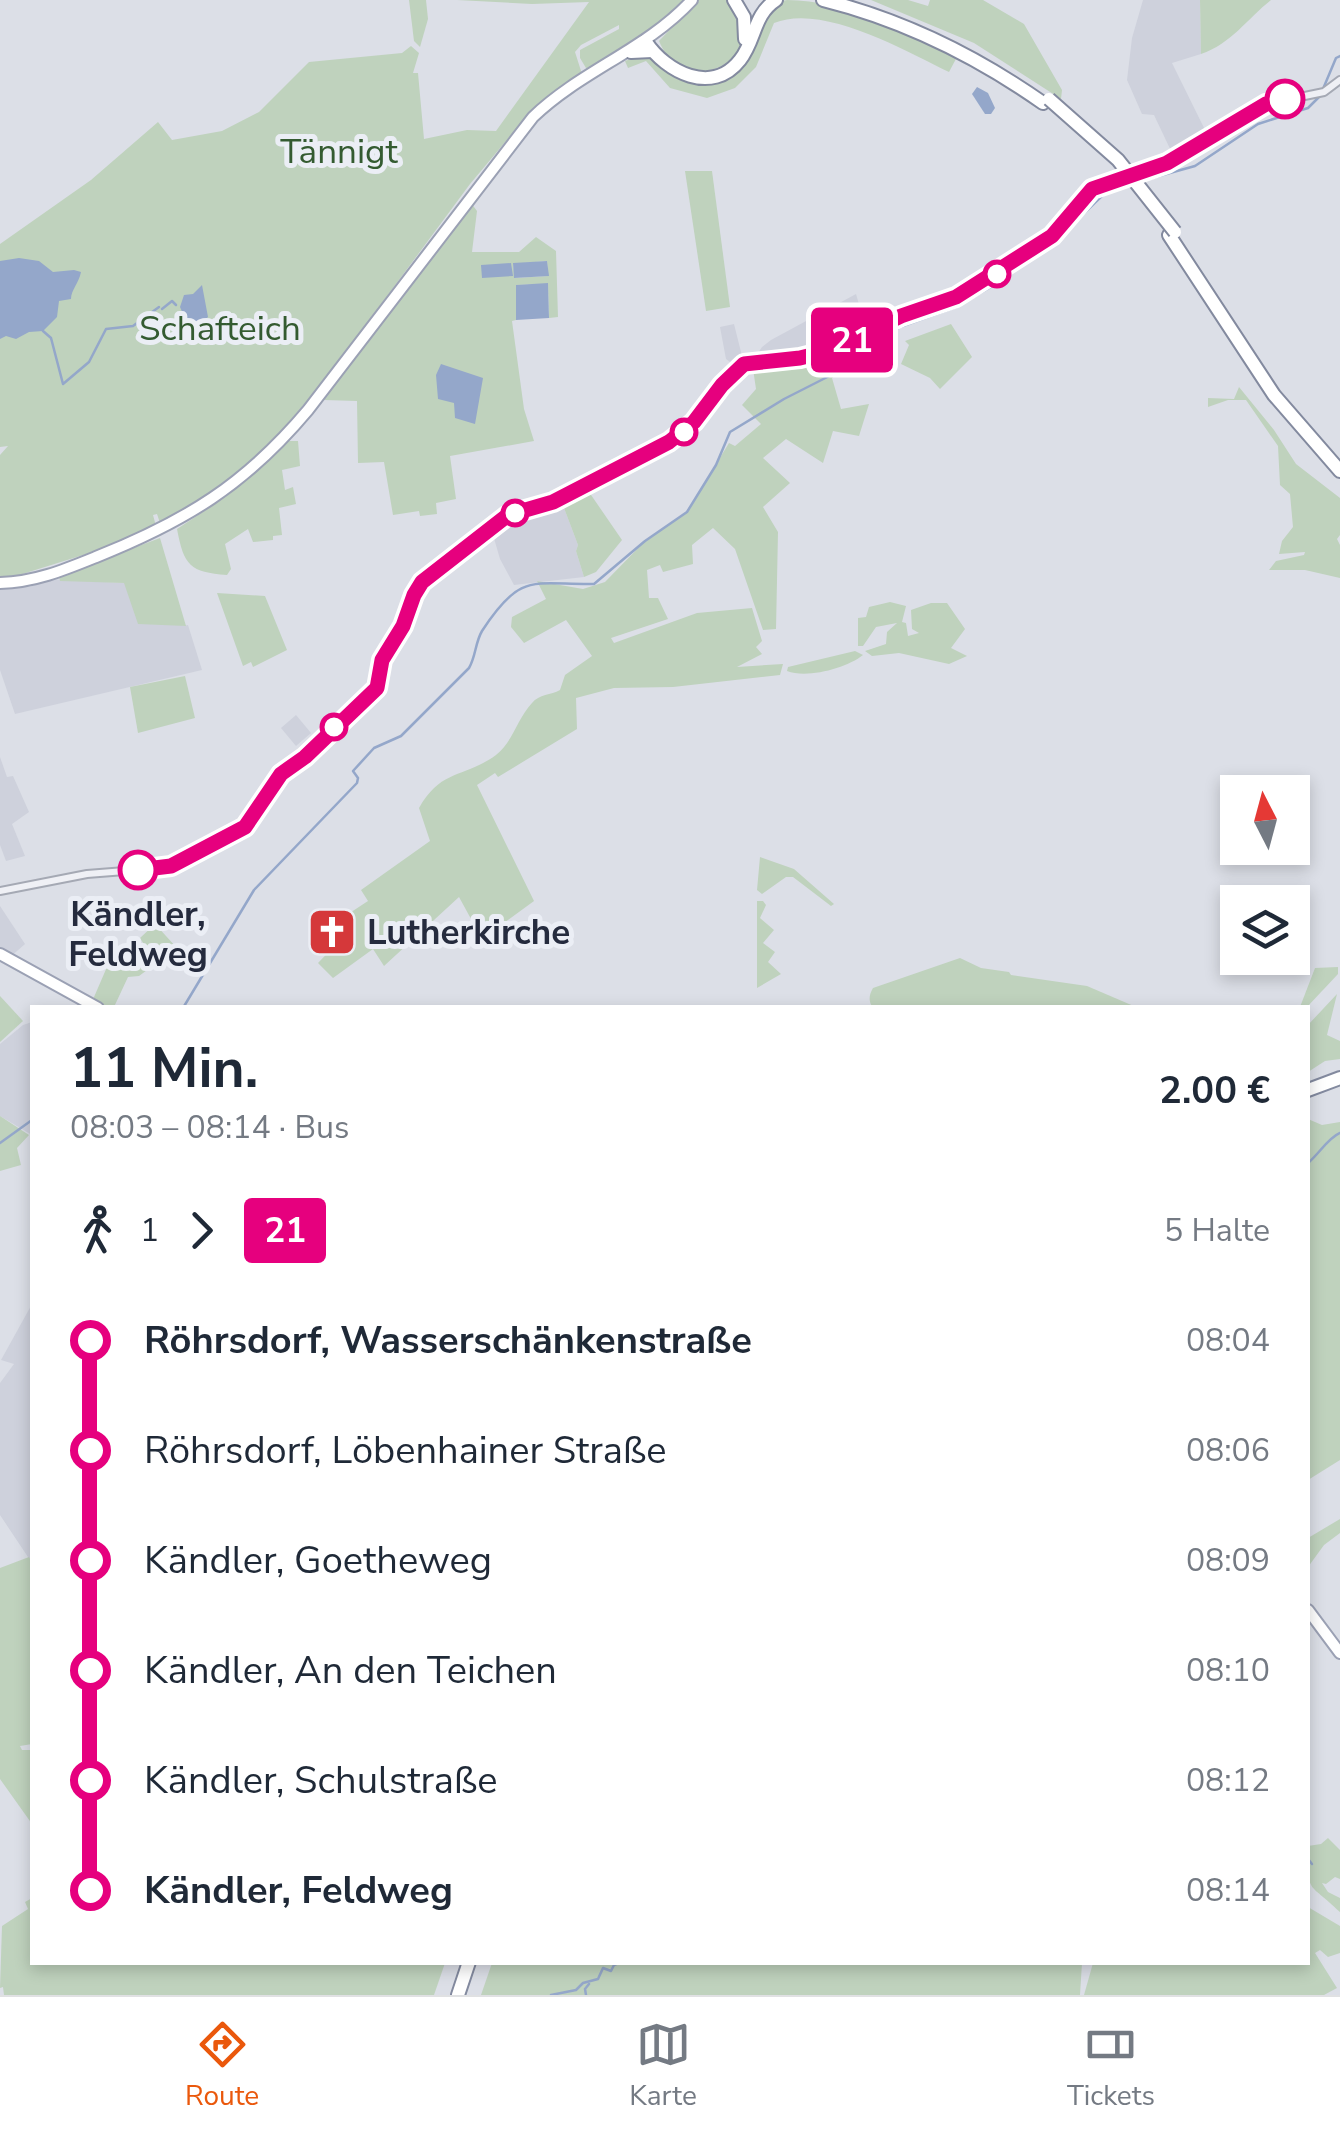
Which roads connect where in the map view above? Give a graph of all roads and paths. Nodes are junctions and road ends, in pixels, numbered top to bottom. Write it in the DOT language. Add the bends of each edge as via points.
graph roads {
  1 [pos="692,0"];
  2 [pos="734,0"];
  3 [pos="776,0"];
  4 [pos="824,0"];
  5 [pos="852,0"];
  6 [pos="650,44"];
  7 [pos="630,52"];
  8 [pos="1340,80"];
  9 [pos="1046,101"];
  10 [pos="1172,234"];
  11 [pos="1340,460"];
  12 [pos="1340,470"];
  13 [pos="0,584"];
  14 [pos="0,890"];
  15 [pos="0,954"];
  16 [pos="93,1005"];
  17 [pos="1340,1078"];
  18 [pos="1340,1087"];
  19 [pos="1310,1089"];
  20 [pos="1310,1098"];
  21 [pos="1310,1613"];
  22 [pos="1340,1654"];
  23 [pos="468,1965"];
  24 [pos="477,1965"];
  25 [pos="458,1995"];
  26 [pos="468,1995"];
  1 -- 6 [label="main road"];
  2 -- 6 [label="highway" via="744,17 745,40 734,60 716,72 680,68"];
  3 -- 6 [label="highway" via="758,18 737,64 718,76 688,76"];
  4 -- 9 [label="highway" via="952,47"];
  5 -- 9 [label="highway" via="955,40"];
  6 -- 7 [label="highway"];
  7 -- 13 [label="main road" via="564,90 533,117 284,438 241,478 158,532 58,573"];
  8 -- 14 [label="street" via="1320,93 1266,104 1167,163 1092,189 1052,236 956,297 828,351 752,362 730,376 669,442 553,502 508,515 422,582 382,660 377,688 281,774 245,827 171,866"];
  9 -- 10 [label="highway, bridge"];
  10 -- 11 [label="highway" via="1279,391"];
  10 -- 12 [label="highway" via="1274,396"];
  15 -- 16 [label="main road"];
  17 -- 19 [label="highway"];
  18 -- 20 [label="highway"];
  21 -- 22 [label="main road"];
  23 -- 25 [label="highway"];
  24 -- 26 [label="highway"];
}
